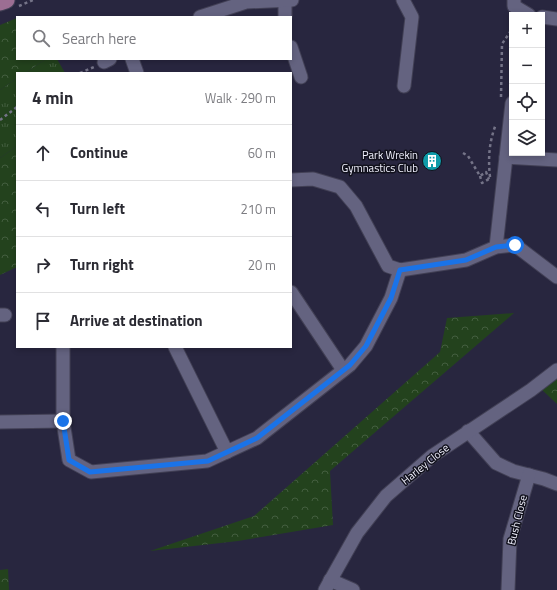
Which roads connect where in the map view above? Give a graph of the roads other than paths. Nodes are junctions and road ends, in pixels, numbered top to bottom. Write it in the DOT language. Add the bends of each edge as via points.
graph roads {
  1 [pos="6,0"];
  2 [pos="403,0"];
  3 [pos="288,1"];
  4 [pos="0,2"];
  5 [pos="203,16"];
  6 [pos="285,16"];
  7 [pos="545,17"];
  8 [pos="557,19"];
  9 [pos="292,50"];
  10 [pos="132,60"];
  11 [pos="137,72"];
  12 [pos="301,77"];
  13 [pos="404,86"];
  14 [pos="510,120"];
  15 [pos="506,157"];
  16 [pos="557,160"];
  17 [pos="292,180"];
  18 [pos="496,247"];
  19 [pos="400,270"];
  20 [pos="557,277"];
  21 [pos="292,294"];
  22 [pos="62,348"];
  23 [pos="176,348"];
  24 [pos="343,370"];
  25 [pos="557,370"];
  26 [pos="63,421"];
  27 [pos="0,422"];
  28 [pos="468,431"];
  29 [pos="228,452"];
  30 [pos="529,475"];
  31 [pos="557,484"];
  32 [pos="327,585"];
  33 [pos="353,590"];
  34 [pos="508,590"];
  1 -- 4 [label="main road"];
  2 -- 13 [label="street" via="412,17"];
  3 -- 5 [label="street" via="246,2"];
  3 -- 6 [label="street"];
  7 -- 8 [label="street"];
  9 -- 12 [label="street"];
  10 -- 11 [label="street"];
  14 -- 15 [label="street"];
  15 -- 16 [label="street"];
  15 -- 18 [label="street"];
  17 -- 19 [label="street" via="313,179 340,187 356,206 388,266"];
  18 -- 19 [label="street" via="466,260"];
  18 -- 20 [label="street" via="515,245"];
  19 -- 24 [label="street" via="391,298 366,346"];
  21 -- 24 [label="street"];
  22 -- 26 [label="street"];
  23 -- 29 [label="street"];
  24 -- 29 [label="street" via="257,438"];
  25 -- 28 [label="street, Harley Close"];
  26 -- 27 [label="street"];
  26 -- 29 [label="street" via="69,460 90,472 208,461"];
  28 -- 30 [label="street" via="496,463"];
  28 -- 32 [label="street, Harley Close" via="432,456 386,496 357,533"];
  30 -- 31 [label="street"];
  30 -- 34 [label="street, Bush Close" via="510,539"];
  32 -- 33 [label="street"];
}
